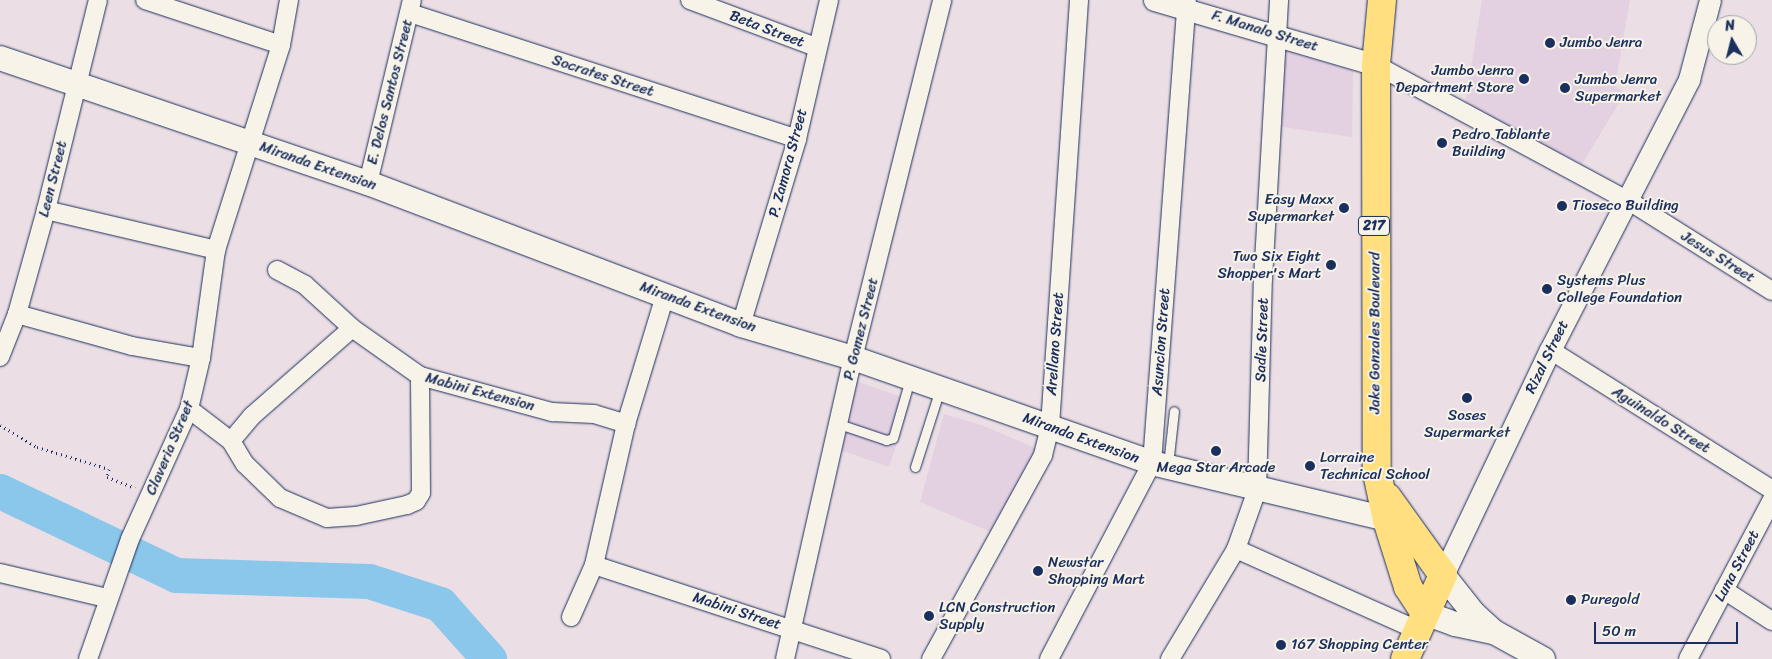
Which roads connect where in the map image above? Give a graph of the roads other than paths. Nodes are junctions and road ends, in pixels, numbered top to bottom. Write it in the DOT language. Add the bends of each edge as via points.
graph roads {
  1 [pos="98,0"];
  2 [pos="145,0"];
  3 [pos="290,0"];
  4 [pos="690,0"];
  5 [pos="829,0"];
  6 [pos="942,0"];
  7 [pos="1079,0"];
  8 [pos="1154,0"];
  9 [pos="1279,0"];
  10 [pos="1382,0"];
  11 [pos="1710,0"];
  12 [pos="1186,4"];
  13 [pos="411,6"];
  14 [pos="1276,34"];
  15 [pos="281,45"];
  16 [pos="816,47"];
  17 [pos="0,58"];
  18 [pos="1376,65"];
  19 [pos="76,84"];
  20 [pos="797,139"];
  21 [pos="250,143"];
  22 [pos="368,183"];
  23 [pos="1629,201"];
  24 [pos="46,210"];
  25 [pos="216,250"];
  26 [pos="277,270"];
  27 [pos="1772,290"];
  28 [pos="665,296"];
  29 [pos="17,314"];
  30 [pos="741,325"];
  31 [pos="352,328"];
  32 [pos="1550,350"];
  33 [pos="0,356"];
  34 [pos="201,358"];
  35 [pos="854,358"];
  36 [pos="420,376"];
  37 [pos="910,378"];
  38 [pos="940,388"];
  39 [pos="188,409"];
  40 [pos="1174,411"];
  41 [pos="626,424"];
  42 [pos="839,424"];
  43 [pos="1050,426"];
  44 [pos="231,441"];
  45 [pos="1160,465"];
  46 [pos="915,467"];
  47 [pos="1257,490"];
  48 [pos="1772,490"];
  49 [pos="1772,500"];
  50 [pos="1396,521"];
  51 [pos="1236,549"];
  52 [pos="594,565"];
  53 [pos="0,573"];
  54 [pos="1443,575"];
  55 [pos="1724,590"];
  56 [pos="107,598"];
  57 [pos="571,617"];
  58 [pos="1421,621"];
  59 [pos="1772,621"];
  60 [pos="793,628"];
  61 [pos="1494,632"];
  62 [pos="88,659"];
  63 [pos="785,659"];
  64 [pos="880,659"];
  65 [pos="932,659"];
  66 [pos="1049,659"];
  67 [pos="1170,659"];
  68 [pos="1405,659"];
  69 [pos="1543,659"];
  70 [pos="1688,659"];
  1 -- 19 [label="street, Leen Street"];
  2 -- 15 [label="street"];
  3 -- 15 [label="street, Claveria Street"];
  4 -- 16 [label="street, Beta Street"];
  5 -- 16 [label="street, P. Zamora Street"];
  6 -- 35 [label="street, P. Gomez Street"];
  7 -- 43 [label="street, Arellano Street"];
  8 -- 12 [label="street, F. Manalo Street"];
  9 -- 14 [label="street, Sadie Street"];
  10 -- 18 [label="main road, Jake Gonzales Boulevard / 217"];
  11 -- 23 [label="street, Rizal Street" via="1689,79"];
  12 -- 14 [label="street, F. Manalo Street"];
  12 -- 45 [label="street, Asuncion Street"];
  13 -- 20 [label="street, Socrates Street"];
  13 -- 22 [label="street, E. Delos Santos Street"];
  14 -- 18 [label="street, F. Manalo Street"];
  14 -- 47 [label="street, Sadie Street" via="1263,279"];
  15 -- 21 [label="street, Claveria Street"];
  16 -- 20 [label="street, P. Zamora Street"];
  17 -- 19 [label="main road, Miranda Extension"];
  18 -- 23 [label="street, Jesus Street"];
  18 -- 50 [label="main road, Jake Gonzales Boulevard / 217" via="1375,386 1380,487"];
  19 -- 21 [label="main road, Miranda Extension"];
  19 -- 24 [label="street, Leen Street"];
  20 -- 30 [label="street, P. Zamora Street"];
  21 -- 22 [label="main road, Miranda Extension"];
  21 -- 25 [label="street, Claveria Street"];
  22 -- 28 [label="main road, Miranda Extension"];
  23 -- 27 [label="street, Jesus Street"];
  23 -- 32 [label="street, Rizal Street"];
  24 -- 25 [label="street"];
  24 -- 29 [label="street, Leen Street"];
  25 -- 34 [label="street, Claveria Street"];
  26 -- 31 [label="street, Mabini Extension" via="305,286"];
  28 -- 30 [label="main road, Miranda Extension"];
  28 -- 41 [label="street"];
  29 -- 33 [label="street, Leen Street"];
  29 -- 34 [label="street" via="132,346"];
  30 -- 35 [label="main road, Miranda Extension"];
  31 -- 36 [label="street, Mabini Extension"];
  31 -- 44 [label="street" via="252,416"];
  32 -- 48 [label="street, Aguinaldo Street"];
  32 -- 54 [label="street, Rizal Street"];
  34 -- 39 [label="street, Claveria Street"];
  35 -- 37 [label="main road, Miranda Extension"];
  35 -- 42 [label="street, P. Gomez Street"];
  36 -- 41 [label="street, Mabini Extension" via="552,412 594,414"];
  36 -- 44 [label="street" via="420,492 416,501 407,505 328,518 304,511 280,498 262,482 245,464"];
  37 -- 38 [label="main road, Miranda Extension"];
  37 -- 42 [label="lane" via="893,438 886,440"];
  38 -- 43 [label="main road, Miranda Extension"];
  38 -- 46 [label="lane"];
  39 -- 44 [label="street"];
  39 -- 56 [label="street, Claveria Street"];
  40 -- 45 [label="lane"];
  41 -- 52 [label="street"];
  42 -- 60 [label="street, P. Gomez Street"];
  43 -- 45 [label="main road, Miranda Extension"];
  43 -- 65 [label="street, Arellano Street" via="1043,456"];
  45 -- 47 [label="main road, Miranda Extension"];
  45 -- 66 [label="street, Asuncion Street"];
  47 -- 50 [label="main road, Miranda Extension"];
  47 -- 51 [label="street, Sadie Street"];
  49 -- 55 [label="street, Luna Street"];
  50 -- 54 [label="main road, Jake Gonzales Boulevard / 217"];
  50 -- 58 [label="main road, Jake Gonzales Boulevard / 217" via="1408,587"];
  51 -- 58 [label="street"];
  51 -- 67 [label="street, Sadie Street"];
  52 -- 57 [label="street"];
  52 -- 60 [label="street, Mabini Street"];
  53 -- 56 [label="street"];
  54 -- 58 [label="main road, Rizal Street"];
  54 -- 61 [label="main road" via="1474,614"];
  55 -- 59 [label="street"];
  55 -- 70 [label="street, Luna Street"];
  56 -- 62 [label="street, Claveria Street"];
  58 -- 61 [label="main road"];
  58 -- 68 [label="main road, Rizal Street"];
  60 -- 63 [label="street, P. Gomez Street"];
  60 -- 64 [label="street, Mabini Street"];
  61 -- 69 [label="main road"];
}
